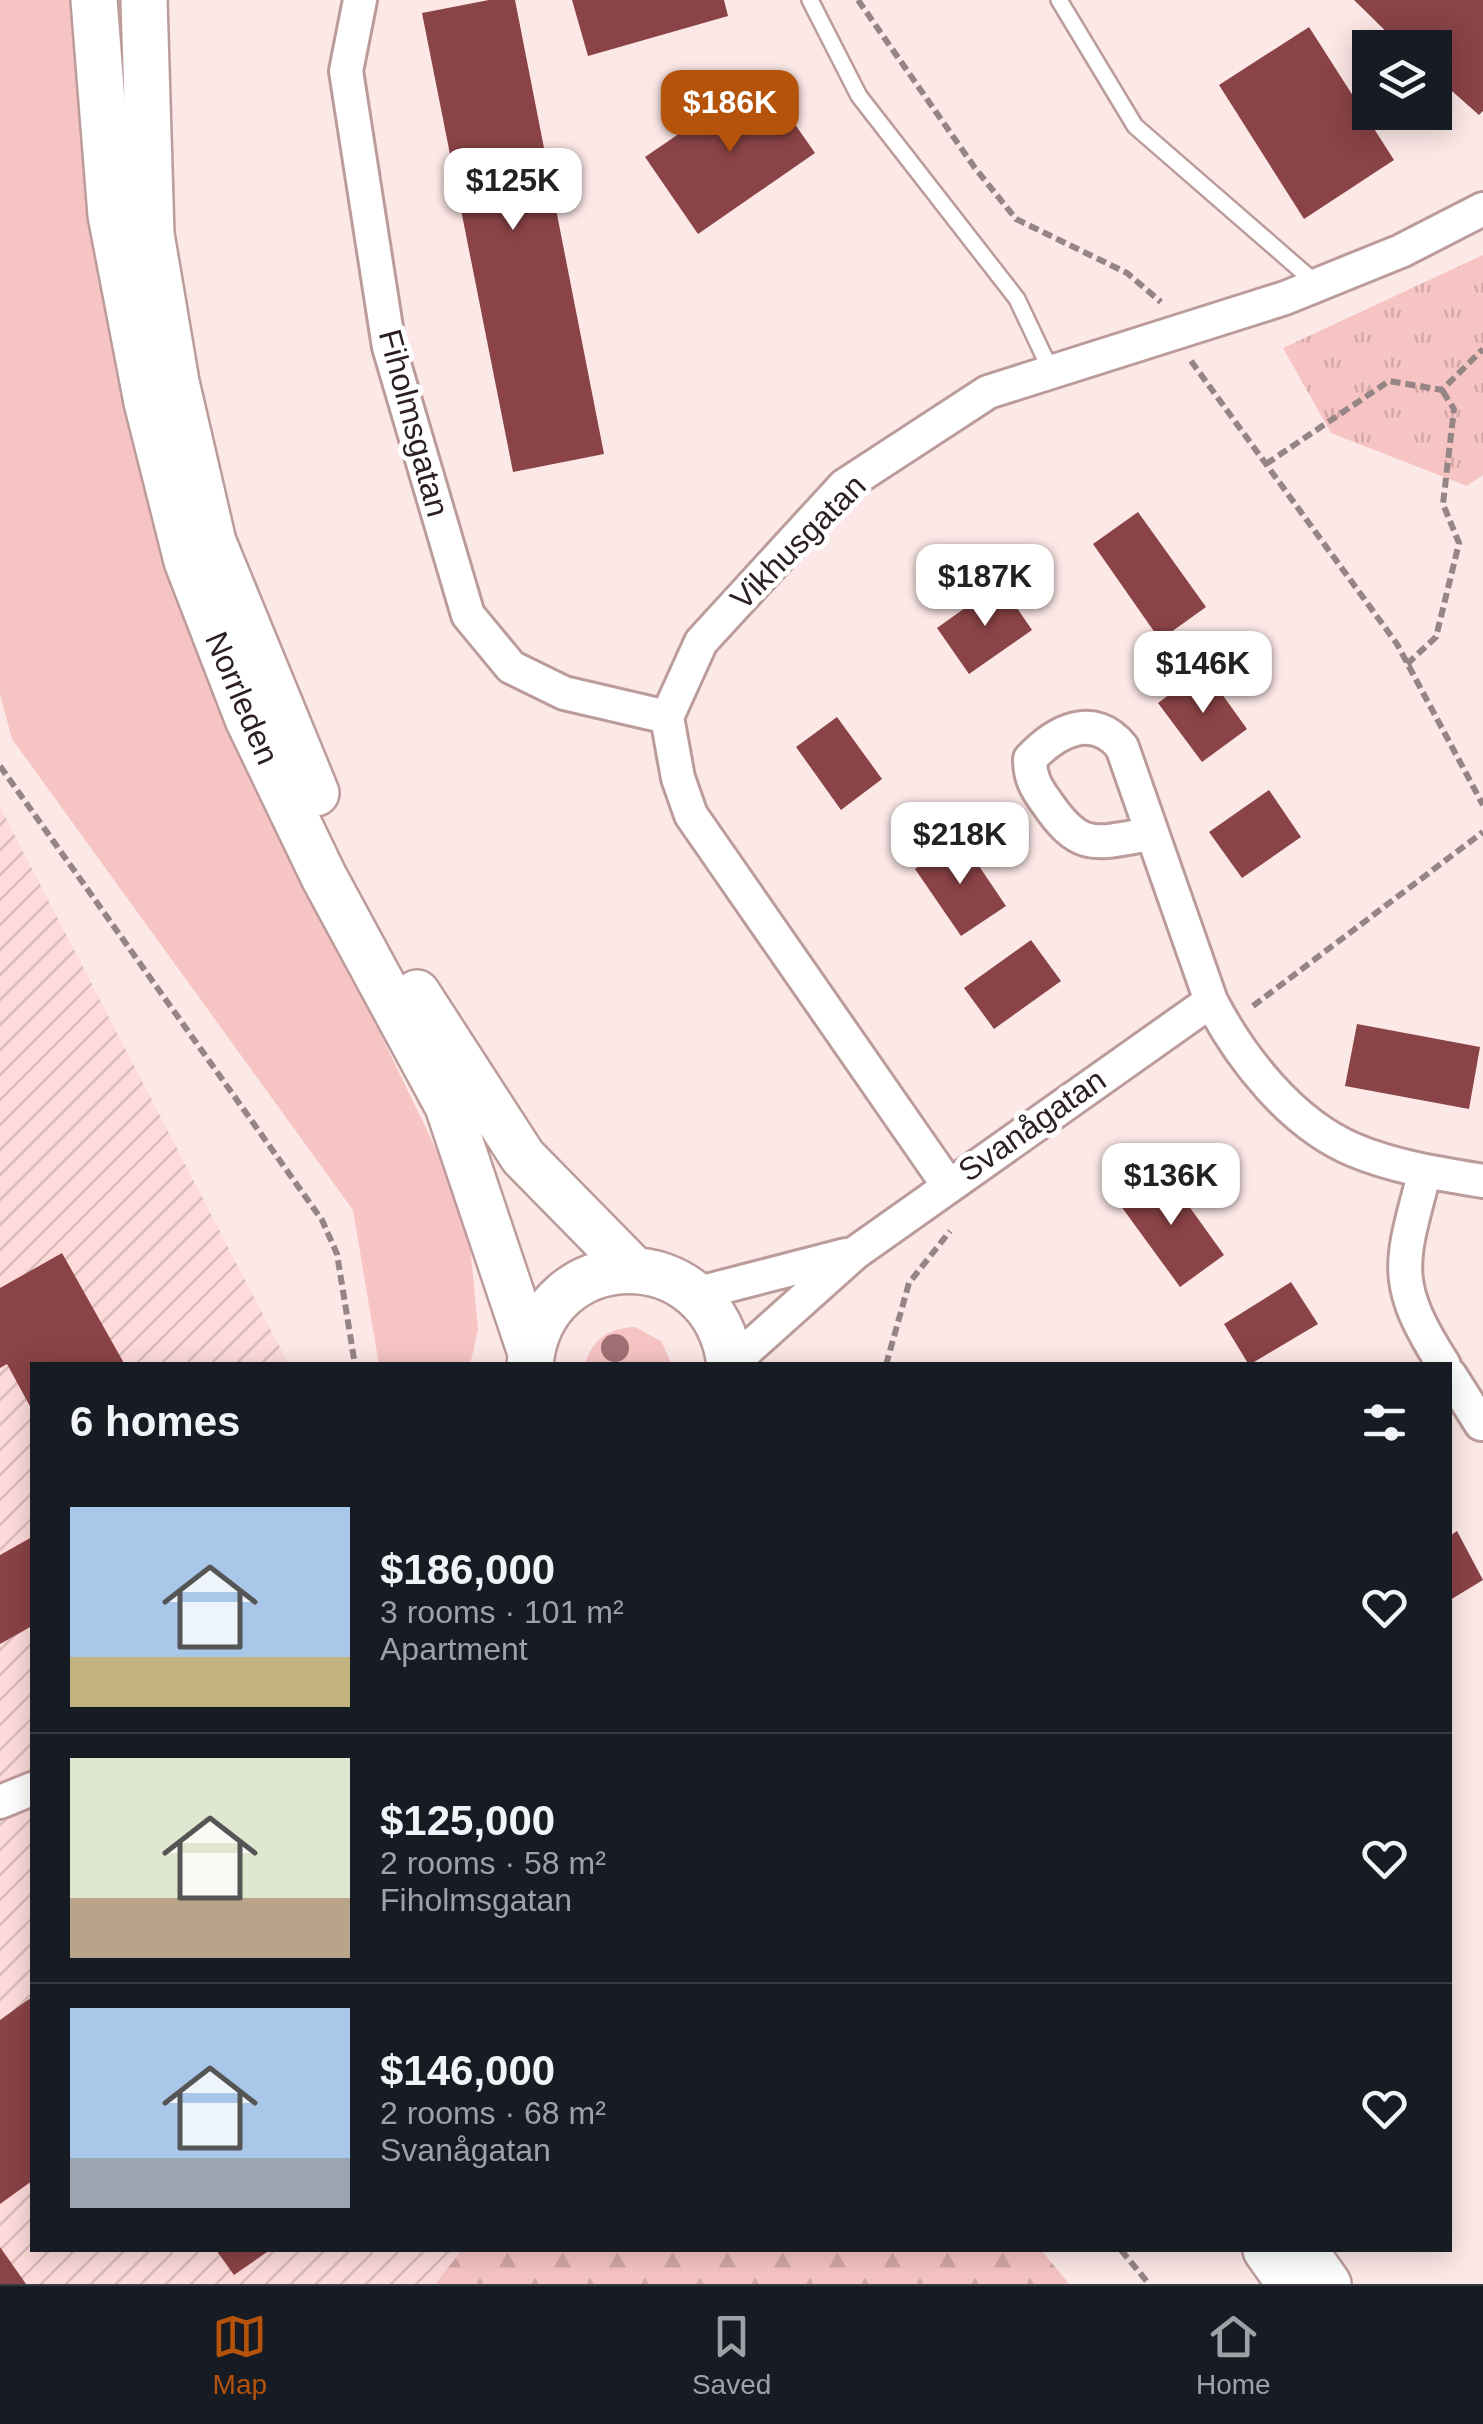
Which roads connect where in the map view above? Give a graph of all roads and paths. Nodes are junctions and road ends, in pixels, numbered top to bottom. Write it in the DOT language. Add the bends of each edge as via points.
graph roads {
  1 [pos="94,0"];
  2 [pos="144,0"];
  3 [pos="360,0"];
  4 [pos="810,0"];
  5 [pos="858,0"];
  6 [pos="1060,0"];
  7 [pos="1483,209"];
  8 [pos="1318,285"];
  9 [pos="1170,332"];
  10 [pos="1483,350"];
  11 [pos="1051,372"];
  12 [pos="1442,390"];
  13 [pos="1266,464"];
  14 [pos="1407,664"];
  15 [pos="667,717"];
  16 [pos="0,766"];
  17 [pos="1483,804"];
  18 [pos="1151,834"];
  19 [pos="1211,1001"];
  20 [pos="1425,1171"];
  21 [pos="1483,1181"];
  22 [pos="948,1185"];
  23 [pos="856,1253"];
  24 [pos="633,1269"];
  25 [pos="696,1294"];
  26 [pos="530,1359"];
  27 [pos="355,1362"];
  28 [pos="729,1362"];
  29 [pos="733,1362"];
  30 [pos="1442,1362"];
  31 [pos="1452,1378"];
  32 [pos="1482,1424"];
  33 [pos="30,1791"];
  34 [pos="0,1802"];
  35 [pos="1123,2252"];
  36 [pos="1267,2252"];
  37 [pos="1305,2252"];
  38 [pos="1149,2284"];
  39 [pos="1290,2284"];
  40 [pos="1328,2284"];
  1 -- 26 [label="main road, Norrleden" via="111,216 187,561 248,720 448,1106"];
  2 -- 24 [label="main road, Norrleden" via="152,234 176,382 213,542 348,866 424,1006 524,1157"];
  3 -- 15 [label="street, Fiholmsgatan" via="346,71 390,347 468,614 511,667 564,693"];
  4 -- 11 [label="lane" via="858,96 1017,299"];
  5 -- 9 [label="path" via="1016,219 1127,273 1160,299"];
  6 -- 8 [label="lane" via="1136,126"];
  7 -- 8 [label="street, Vikhusgatan"];
  8 -- 9 [label="street, Vikhusgatan"];
  9 -- 11 [label="street, Vikhusgatan"];
  9 -- 13 [label="path"];
  10 -- 12 [label="path"];
  11 -- 15 [label="street, Vikhusgatan" via="988,392 844,486 701,642"];
  12 -- 13 [label="path" via="1389,381"];
  12 -- 14 [label="path" via="1454,409 1443,504 1459,543 1436,637"];
  13 -- 14 [label="path"];
  14 -- 17 [label="path"];
  15 -- 22 [label="street" via="692,815"];
  16 -- 27 [label="path" via="322,1220 337,1254"];
  18 -- 19 [label="street"];
  19 -- 20 [label="street" via="1229,1036 1298,1113 1354,1150"];
  19 -- 22 [label="street, Svanågatan"];
  20 -- 21 [label="street"];
  20 -- 30 [label="street" via="1406,1246 1404,1287"];
  22 -- 23 [label="street, Svanågatan"];
  23 -- 25 [label="street, Svanågatan"];
  23 -- 29 [label="street, Svanågatan"];
  24 -- 25 [label="main road" via="657,1272"];
  24 -- 26 [label="main road" via="595,1275 568,1290 544,1317"];
  25 -- 28 [label="main road" via="718,1323"];
  31 -- 32 [label="street"];
  33 -- 34 [label="street"];
  35 -- 38 [label="path"];
  36 -- 39 [label="main road"];
  37 -- 40 [label="main road"];
}
